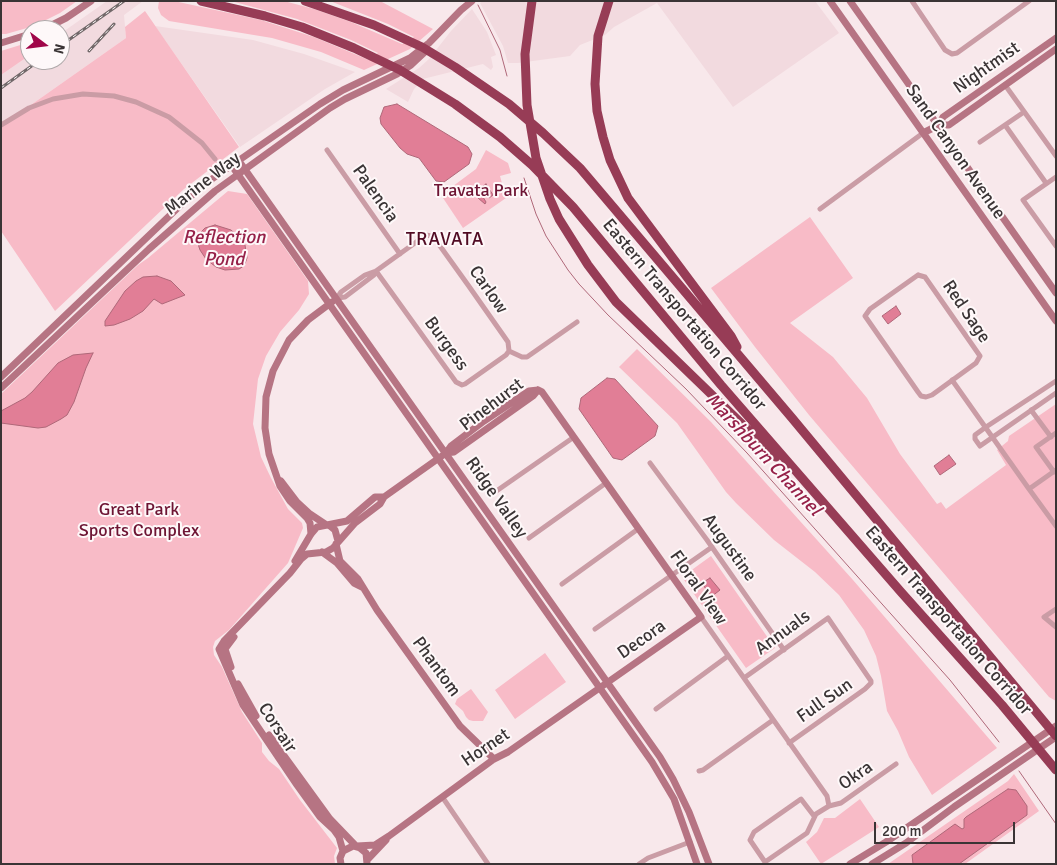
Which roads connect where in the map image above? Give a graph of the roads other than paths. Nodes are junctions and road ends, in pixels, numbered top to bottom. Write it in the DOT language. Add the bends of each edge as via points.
graph roads {
  1 [pos="90,1"];
  2 [pos="201,1"];
  3 [pos="305,1"];
  4 [pos="472,1"];
  5 [pos="532,1"];
  6 [pos="608,1"];
  7 [pos="830,1"];
  8 [pos="850,1"];
  9 [pos="912,1"];
  10 [pos="1029,1"];
  11 [pos="62,20"];
  12 [pos="442,30"];
  13 [pos="20,37"];
  14 [pos="1056,38"];
  15 [pos="1,43"];
  16 [pos="1056,49"];
  17 [pos="1005,85"];
  18 [pos="1024,112"];
  19 [pos="1,125"];
  20 [pos="939,125"];
  21 [pos="1005,125"];
  22 [pos="923,133"];
  23 [pos="980,142"];
  24 [pos="327,150"];
  25 [pos="1056,156"];
  26 [pos="215,159"];
  27 [pos="235,163"];
  28 [pos="241,172"];
  29 [pos="1056,177"];
  30 [pos="1046,183"];
  31 [pos="820,209"];
  32 [pos="1056,246"];
  33 [pos="400,254"];
  34 [pos="376,271"];
  35 [pos="1056,293"];
  36 [pos="337,298"];
  37 [pos="330,304"];
  38 [pos="1056,321"];
  39 [pos="577,322"];
  40 [pos="509,351"];
  41 [pos="749,367"];
  42 [pos="1,376"];
  43 [pos="952,380"];
  44 [pos="1056,381"];
  45 [pos="1,388"];
  46 [pos="538,390"];
  47 [pos="1056,393"];
  48 [pos="1031,410"];
  49 [pos="986,427"];
  50 [pos="1053,435"];
  51 [pos="574,437"];
  52 [pos="993,437"];
  53 [pos="446,453"];
  54 [pos="439,458"];
  55 [pos="650,463"];
  56 [pos="1055,471"];
  57 [pos="278,478"];
  58 [pos="606,483"];
  59 [pos="1029,489"];
  60 [pos="495,492"];
  61 [pos="384,497"];
  62 [pos="821,501"];
  63 [pos="327,524"];
  64 [pos="1056,526"];
  65 [pos="638,529"];
  66 [pos="310,535"];
  67 [pos="529,538"];
  68 [pos="337,543"];
  69 [pos="712,547"];
  70 [pos="321,552"];
  71 [pos="671,576"];
  72 [pos="562,584"];
  73 [pos="363,587"];
  74 [pos="274,588"];
  75 [pos="1056,609"];
  76 [pos="701,617"];
  77 [pos="246,618"];
  78 [pos="1056,627"];
  79 [pos="595,629"];
  80 [pos="784,650"];
  81 [pos="852,654"];
  82 [pos="728,656"];
  83 [pos="744,678"];
  84 [pos="603,684"];
  85 [pos="656,709"];
  86 [pos="773,720"];
  87 [pos="1056,726"];
  88 [pos="1056,736"];
  89 [pos="789,743"];
  90 [pos="660,757"];
  91 [pos="494,759"];
  92 [pos="652,762"];
  93 [pos="896,764"];
  94 [pos="1056,770"];
  95 [pos="700,771"];
  96 [pos="442,798"];
  97 [pos="829,806"];
  98 [pos="814,816"];
  99 [pos="389,836"];
  100 [pos="690,842"];
  101 [pos="356,846"];
  102 [pos="343,851"];
  103 [pos="367,862"];
  104 [pos="340,864"];
  105 [pos="488,864"];
  106 [pos="639,864"];
  107 [pos="697,864"];
  108 [pos="709,864"];
  109 [pos="850,864"];
  110 [pos="872,864"];
  1 -- 11 [label="main road"];
  2 -- 62 [label="highway, Eastern Transportation Corridor" via="302,27 354,48 427,86 500,137 554,187"];
  3 -- 41 [label="highway, Eastern Transportation Corridor" via="374,25 408,41 455,67 509,104 580,168"];
  4 -- 12 [label="main road, Marine Way"];
  5 -- 62 [label="highway" via="525,67 530,130 542,178 566,232 616,302"];
  6 -- 41 [label="highway" via="598,36 595,84 603,137 618,179 628,198 731,336"];
  7 -- 22 [label="main road, Sand Canyon Avenue"];
  8 -- 20 [label="main road, Sand Canyon Avenue"];
  9 -- 10 [label="street" via="945,50 952,54"];
  12 -- 27 [label="main road, Marine Way" via="410,58 343,90"];
  12 -- 28 [label="main road, Marine Way" via="411,65 345,99"];
  13 -- 15 [label="main road"];
  14 -- 20 [label="main road, Nightmist" via="944,117"];
  16 -- 17 [label="main road, Nightmist"];
  17 -- 18 [label="street"];
  17 -- 20 [label="main road, Nightmist" via="949,125"];
  18 -- 21 [label="street"];
  18 -- 25 [label="street"];
  19 -- 26 [label="street" via="52,99 83,94 114,96 169,117 202,143"];
  20 -- 22 [label="main road, Nightmist"];
  20 -- 35 [label="main road, Sand Canyon Avenue"];
  21 -- 23 [label="street"];
  21 -- 30 [label="street"];
  22 -- 31 [label="street, Nightmist"];
  22 -- 38 [label="main road, Sand Canyon Avenue"];
  24 -- 33 [label="street, Palencia"];
  27 -- 28 [label="main road, Ridge Valley"];
  27 -- 42 [label="main road, Marine Way" via="186,200"];
  28 -- 36 [label="main road, Ridge Valley"];
  28 -- 37 [label="main road, Ridge Valley"];
  28 -- 45 [label="main road, Marine Way" via="189,212"];
  29 -- 30 [label="street"];
  30 -- 32 [label="street" via="1023,200"];
  33 -- 34 [label="street, Carlow"];
  33 -- 40 [label="street, Carlow" via="426,236 431,236 508,342"];
  34 -- 36 [label="street, Carlow" via="345,298"];
  34 -- 40 [label="street, Burgess" via="456,382 465,384"];
  36 -- 37 [label="main road"];
  36 -- 53 [label="main road, Ridge Valley"];
  37 -- 54 [label="main road, Ridge Valley"];
  37 -- 57 [label="main road" via="289,340 269,383 265,428 269,454"];
  39 -- 40 [label="street" via="527,357"];
  41 -- 88 [label="highway, Eastern Transportation Corridor"];
  43 -- 43 [label="street, Red Sage" via="932,395 921,396 865,316 918,275 925,277 980,356 976,363"];
  43 -- 49 [label="street"];
  44 -- 49 [label="street"];
  46 -- 51 [label="main road, Floral View"];
  46 -- 53 [label="main road, Pinehurst" via="529,390 484,421"];
  47 -- 48 [label="street"];
  48 -- 50 [label="street"];
  48 -- 52 [label="street"];
  49 -- 52 [label="street"];
  49 -- 52 [label="street" via="975,435 975,439 980,446"];
  50 -- 56 [label="street" via="1036,447"];
  51 -- 58 [label="main road, Floral View"];
  51 -- 60 [label="street"];
  52 -- 59 [label="street"];
  53 -- 54 [label="main road"];
  53 -- 84 [label="main road, Ridge Valley"];
  54 -- 61 [label="main road"];
  54 -- 84 [label="main road, Ridge Valley"];
  55 -- 69 [label="street, Augustine"];
  56 -- 59 [label="street"];
  57 -- 63 [label="main road" via="304,508"];
  57 -- 66 [label="main road" via="290,501 310,523"];
  58 -- 65 [label="main road, Floral View"];
  58 -- 67 [label="street"];
  59 -- 64 [label="street"];
  61 -- 63 [label="main road" via="375,498 345,522"];
  61 -- 68 [label="main road"];
  62 -- 94 [label="highway, Eastern Transportation Corridor"];
  63 -- 66 [label="main road" via="317,527"];
  63 -- 68 [label="main road" via="335,530"];
  65 -- 71 [label="main road, Floral View"];
  65 -- 72 [label="street"];
  66 -- 70 [label="main road" via="314,547"];
  66 -- 74 [label="main road, Corsair"];
  68 -- 70 [label="main road" via="329,551"];
  68 -- 73 [label="main road, Phantom" via="340,560"];
  69 -- 71 [label="street"];
  69 -- 80 [label="street, Augustine"];
  70 -- 73 [label="main road, Phantom" via="354,583"];
  70 -- 74 [label="main road, Corsair" via="307,554"];
  71 -- 76 [label="main road, Floral View"];
  71 -- 79 [label="street"];
  73 -- 91 [label="main road, Phantom" via="376,610 460,726"];
  74 -- 77 [label="main road, Corsair"];
  75 -- 78 [label="street" via="1044,617"];
  76 -- 82 [label="street, Floral View"];
  76 -- 84 [label="main road, Decora"];
  77 -- 101 [label="main road, Corsair" via="225,650 239,686 314,799"];
  77 -- 102 [label="main road, Corsair" via="224,641 220,653 243,705 297,786 339,837"];
  80 -- 81 [label="street, Annuals" via="827,618"];
  80 -- 83 [label="street, Annuals"];
  81 -- 89 [label="street, Full Sun" via="871,681 869,686"];
  82 -- 83 [label="street, Floral View"];
  82 -- 85 [label="street"];
  83 -- 86 [label="street, Floral View"];
  84 -- 90 [label="main road, Ridge Valley"];
  84 -- 91 [label="main road, Hornet"];
  84 -- 92 [label="main road, Ridge Valley"];
  86 -- 89 [label="street, Floral View"];
  86 -- 95 [label="street"];
  87 -- 109 [label="main road"];
  88 -- 110 [label="main road"];
  89 -- 97 [label="street, Floral View" via="827,796"];
  90 -- 92 [label="main road"];
  90 -- 108 [label="main road, Ridge Valley" via="690,812"];
  91 -- 96 [label="main road, Hornet"];
  92 -- 100 [label="main road, Ridge Valley" via="674,799"];
  93 -- 97 [label="street, Okra" via="841,803"];
  96 -- 99 [label="main road, Hornet"];
  96 -- 105 [label="street"];
  97 -- 98 [label="street, Okra"];
  98 -- 98 [label="street" via="807,832 765,862 750,840 754,832 801,799"];
  99 -- 101 [label="main road, Hornet" via="375,845"];
  99 -- 103 [label="main road, Hornet"];
  100 -- 106 [label="street"];
  100 -- 107 [label="main road, Ridge Valley"];
  101 -- 102 [label="main road, Hornet" via="349,846"];
  101 -- 103 [label="main road" via="363,850"];
  102 -- 104 [label="main road"];
}
